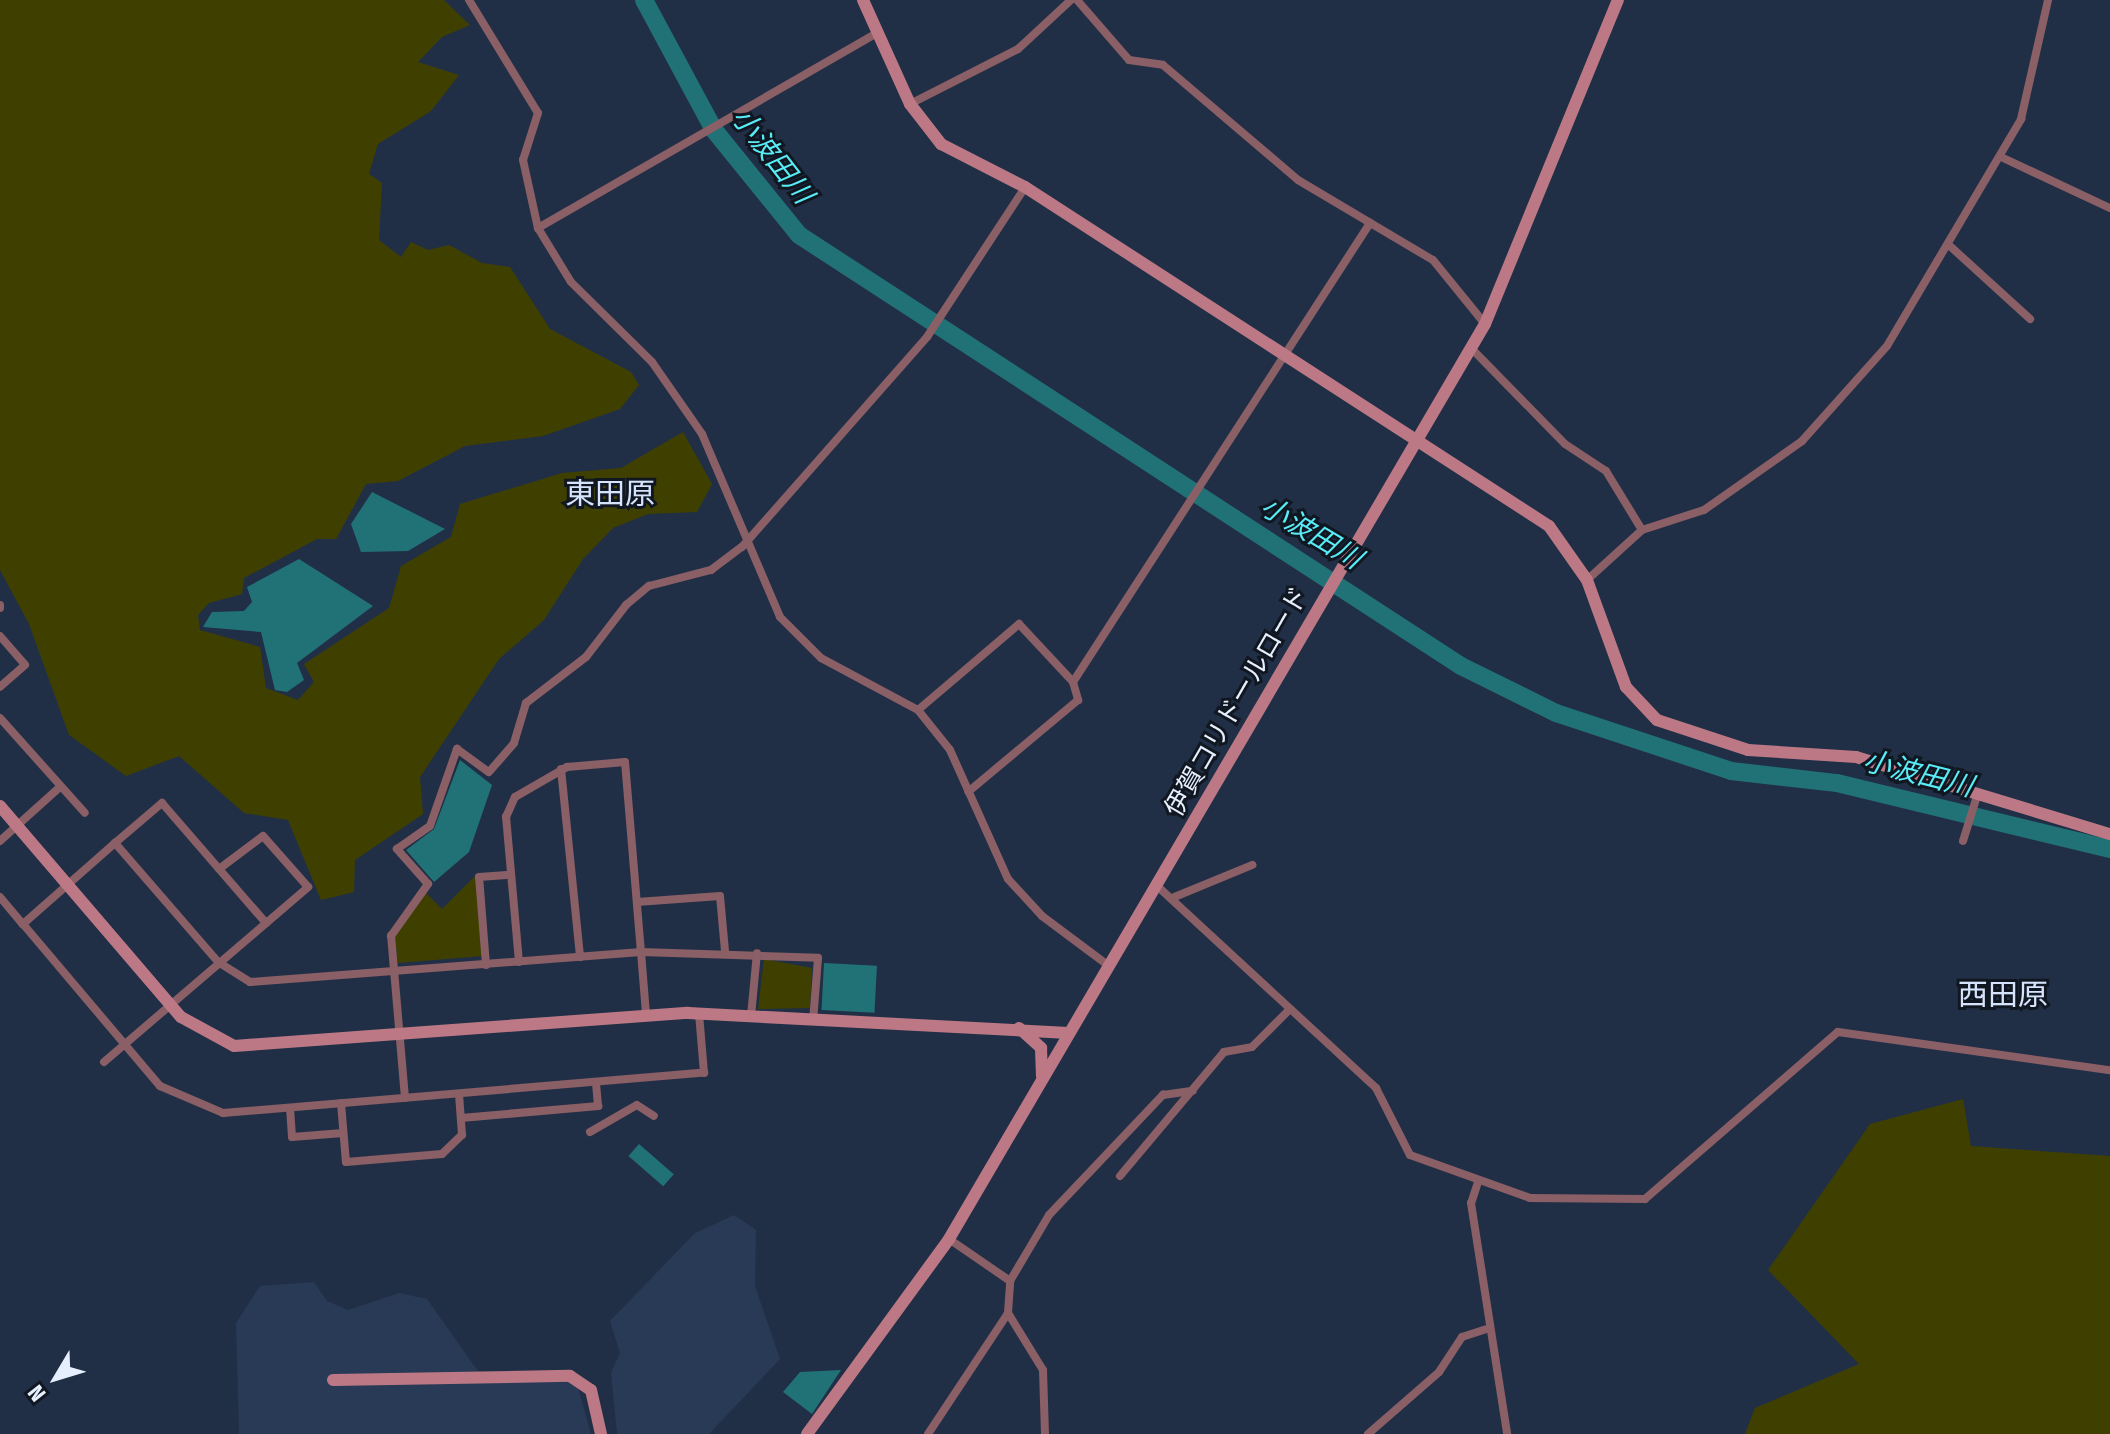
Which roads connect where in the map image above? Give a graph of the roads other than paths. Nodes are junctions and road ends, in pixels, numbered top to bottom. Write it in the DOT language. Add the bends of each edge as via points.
graph roads {
  1 [pos="469,0"];
  2 [pos="863,0"];
  3 [pos="1074,0"];
  4 [pos="1618,0"];
  5 [pos="2048,0"];
  6 [pos="876,34"];
  7 [pos="910,104"];
  8 [pos="2001,157"];
  9 [pos="1025,187"];
  10 [pos="2110,208"];
  11 [pos="1370,223"];
  12 [pos="538,228"];
  13 [pos="1951,247"];
  14 [pos="2030,319"];
  15 [pos="1485,324"];
  16 [pos="1471,348"];
  17 [pos="1285,353"];
  18 [pos="1416,437"];
  19 [pos="1642,530"];
  20 [pos="749,539"];
  21 [pos="1587,580"];
  22 [pos="0,636"];
  23 [pos="1073,682"];
  24 [pos="0,687"];
  25 [pos="918,710"];
  26 [pos="0,718"];
  27 [pos="561,769"];
  28 [pos="60,787"];
  29 [pos="968,792"];
  30 [pos="1976,800"];
  31 [pos="0,806"];
  32 [pos="85,813"];
  33 [pos="17,826"];
  34 [pos="2110,834"];
  35 [pos="0,841"];
  36 [pos="1963,841"];
  37 [pos="115,843"];
  38 [pos="1252,865"];
  39 [pos="219,869"];
  40 [pos="511,875"];
  41 [pos="68,884"];
  42 [pos="1155,884"];
  43 [pos="0,897"];
  44 [pos="1172,898"];
  45 [pos="637,902"];
  46 [pos="266,923"];
  47 [pos="23,924"];
  48 [pos="725,951"];
  49 [pos="641,952"];
  50 [pos="757,953"];
  51 [pos="580,957"];
  52 [pos="519,962"];
  53 [pos="219,963"];
  54 [pos="486,965"];
  55 [pos="1109,966"];
  56 [pos="395,973"];
  57 [pos="171,1005"];
  58 [pos="1287,1012"];
  59 [pos="699,1013"];
  60 [pos="646,1014"];
  61 [pos="751,1016"];
  62 [pos="813,1021"];
  63 [pos="1013,1027"];
  64 [pos="1068,1033"];
  65 [pos="399,1035"];
  66 [pos="124,1046"];
  67 [pos="104,1062"];
  68 [pos="2110,1070"];
  69 [pos="1041,1079"];
  70 [pos="596,1082"];
  71 [pos="1193,1091"];
  72 [pos="459,1094"];
  73 [pos="405,1098"];
  74 [pos="341,1103"];
  75 [pos="598,1106"];
  76 [pos="290,1108"];
  77 [pos="654,1116"];
  78 [pos="461,1118"];
  79 [pos="598,1125"];
  80 [pos="590,1132"];
  81 [pos="343,1133"];
  82 [pos="1120,1176"];
  83 [pos="1478,1182"];
  84 [pos="949,1239"];
  85 [pos="1010,1281"];
  86 [pos="1008,1313"];
  87 [pos="1486,1329"];
  88 [pos="333,1380"];
  89 [pos="601,1434"];
  90 [pos="807,1434"];
  91 [pos="928,1434"];
  92 [pos="1045,1434"];
  93 [pos="1368,1434"];
  94 [pos="1507,1434"];
  1 -- 12 [label="street" via="538,113 523,160"];
  2 -- 6 [label="street"];
  3 -- 7 [label="street" via="1018,49"];
  3 -- 11 [label="street" via="1129,60 1163,65 1288,172"];
  4 -- 15 [label="street, 伊賀コリドールロード"];
  5 -- 8 [label="street" via="2026,106"];
  6 -- 7 [label="street"];
  6 -- 12 [label="street"];
  7 -- 9 [label="street" via="941,144"];
  8 -- 10 [label="street"];
  8 -- 13 [label="street"];
  9 -- 17 [label="street"];
  9 -- 20 [label="street" via="927,337"];
  11 -- 15 [label="street" via="1433,260"];
  11 -- 17 [label="street"];
  12 -- 20 [label="street" via="571,282 681,403 722,472"];
  13 -- 14 [label="street"];
  13 -- 19 [label="street" via="1887,346 1802,441 1704,510"];
  15 -- 16 [label="street, 伊賀コリドールロード"];
  16 -- 18 [label="street, 伊賀コリドールロード"];
  16 -- 19 [label="street" via="1565,444 1606,471"];
  17 -- 18 [label="street"];
  17 -- 23 [label="street"];
  18 -- 21 [label="street" via="1533,512"];
  18 -- 42 [label="street, 伊賀コリドールロード"];
  19 -- 21 [label="street"];
  20 -- 25 [label="street" via="769,596 795,637 839,670"];
  20 -- 56 [label="street" via="711,570 654,583 626,605 586,657 526,703 514,743 489,772 457,749 430,826 397,849 428,884 391,936"];
  21 -- 30 [label="street" via="1626,687 1657,720 1779,756 1856,757"];
  22 -- 24 [label="street" via="25,665"];
  23 -- 25 [label="street" via="1019,624"];
  23 -- 29 [label="street" via="1078,700"];
  25 -- 29 [label="street" via="945,741"];
  26 -- 28 [label="street"];
  27 -- 40 [label="street" via="515,797 506,817"];
  27 -- 45 [label="street" via="625,762"];
  27 -- 51 [label="street"];
  28 -- 32 [label="street"];
  28 -- 33 [label="street"];
  29 -- 55 [label="street" via="1021,897"];
  30 -- 34 [label="street"];
  30 -- 36 [label="street"];
  31 -- 33 [label="street"];
  33 -- 35 [label="street"];
  33 -- 41 [label="street"];
  37 -- 39 [label="street" via="162,803"];
  37 -- 41 [label="street"];
  37 -- 53 [label="street"];
  38 -- 44 [label="street"];
  39 -- 46 [label="street"];
  39 -- 46 [label="street" via="256,837 267,838 308,887"];
  40 -- 52 [label="street"];
  40 -- 54 [label="street" via="479,877"];
  41 -- 47 [label="street"];
  41 -- 57 [label="street"];
  42 -- 44 [label="street"];
  42 -- 55 [label="street, 伊賀コリドールロード"];
  43 -- 47 [label="street"];
  44 -- 58 [label="street"];
  45 -- 48 [label="street" via="720,896"];
  45 -- 49 [label="street"];
  46 -- 53 [label="street"];
  47 -- 66 [label="street"];
  48 -- 49 [label="street"];
  48 -- 50 [label="street"];
  49 -- 51 [label="street"];
  49 -- 60 [label="street"];
  50 -- 61 [label="street"];
  50 -- 62 [label="street" via="818,958"];
  51 -- 52 [label="street"];
  52 -- 54 [label="street"];
  53 -- 56 [label="street" via="256,983"];
  53 -- 57 [label="street"];
  54 -- 56 [label="street"];
  55 -- 64 [label="street, 伊賀コリドールロード"];
  56 -- 65 [label="street"];
  57 -- 65 [label="street" via="194,1028 242,1047"];
  57 -- 66 [label="street"];
  58 -- 71 [label="street" via="1252,1047 1224,1052"];
  58 -- 83 [label="street" via="1382,1094 1404,1150"];
  59 -- 60 [label="street"];
  59 -- 61 [label="street"];
  59 -- 70 [label="street" via="704,1073"];
  60 -- 65 [label="street"];
  61 -- 62 [label="street"];
  62 -- 63 [label="street" via="958,1032"];
  63 -- 64 [label="street"];
  63 -- 69 [label="street" via="1041,1048"];
  64 -- 69 [label="street, 伊賀コリドールロード"];
  65 -- 73 [label="street"];
  66 -- 67 [label="street"];
  66 -- 76 [label="street" via="160,1086 191,1105 223,1113"];
  68 -- 83 [label="street" via="1838,1032 1645,1199 1530,1198"];
  69 -- 84 [label="street, 伊賀コリドールロード"];
  70 -- 72 [label="street"];
  70 -- 75 [label="street"];
  71 -- 82 [label="street"];
  71 -- 85 [label="street" via="1173,1090 1157,1101 1049,1215"];
  72 -- 73 [label="street"];
  72 -- 78 [label="street"];
  73 -- 74 [label="street"];
  74 -- 76 [label="street"];
  74 -- 81 [label="street"];
  75 -- 78 [label="street"];
  75 -- 79 [label="street"];
  76 -- 81 [label="street" via="292,1137"];
  77 -- 79 [label="street" via="637,1105"];
  78 -- 81 [label="street" via="462,1135 442,1154 346,1162"];
  79 -- 80 [label="street"];
  83 -- 87 [label="street" via="1471,1203"];
  84 -- 85 [label="street"];
  84 -- 90 [label="street, 伊賀コリドールロード"];
  85 -- 86 [label="street"];
  86 -- 91 [label="street"];
  86 -- 92 [label="street" via="1043,1370"];
  87 -- 93 [label="street" via="1462,1337 1439,1372"];
  87 -- 94 [label="street"];
  88 -- 89 [label="street" via="570,1376 591,1390"];
}
